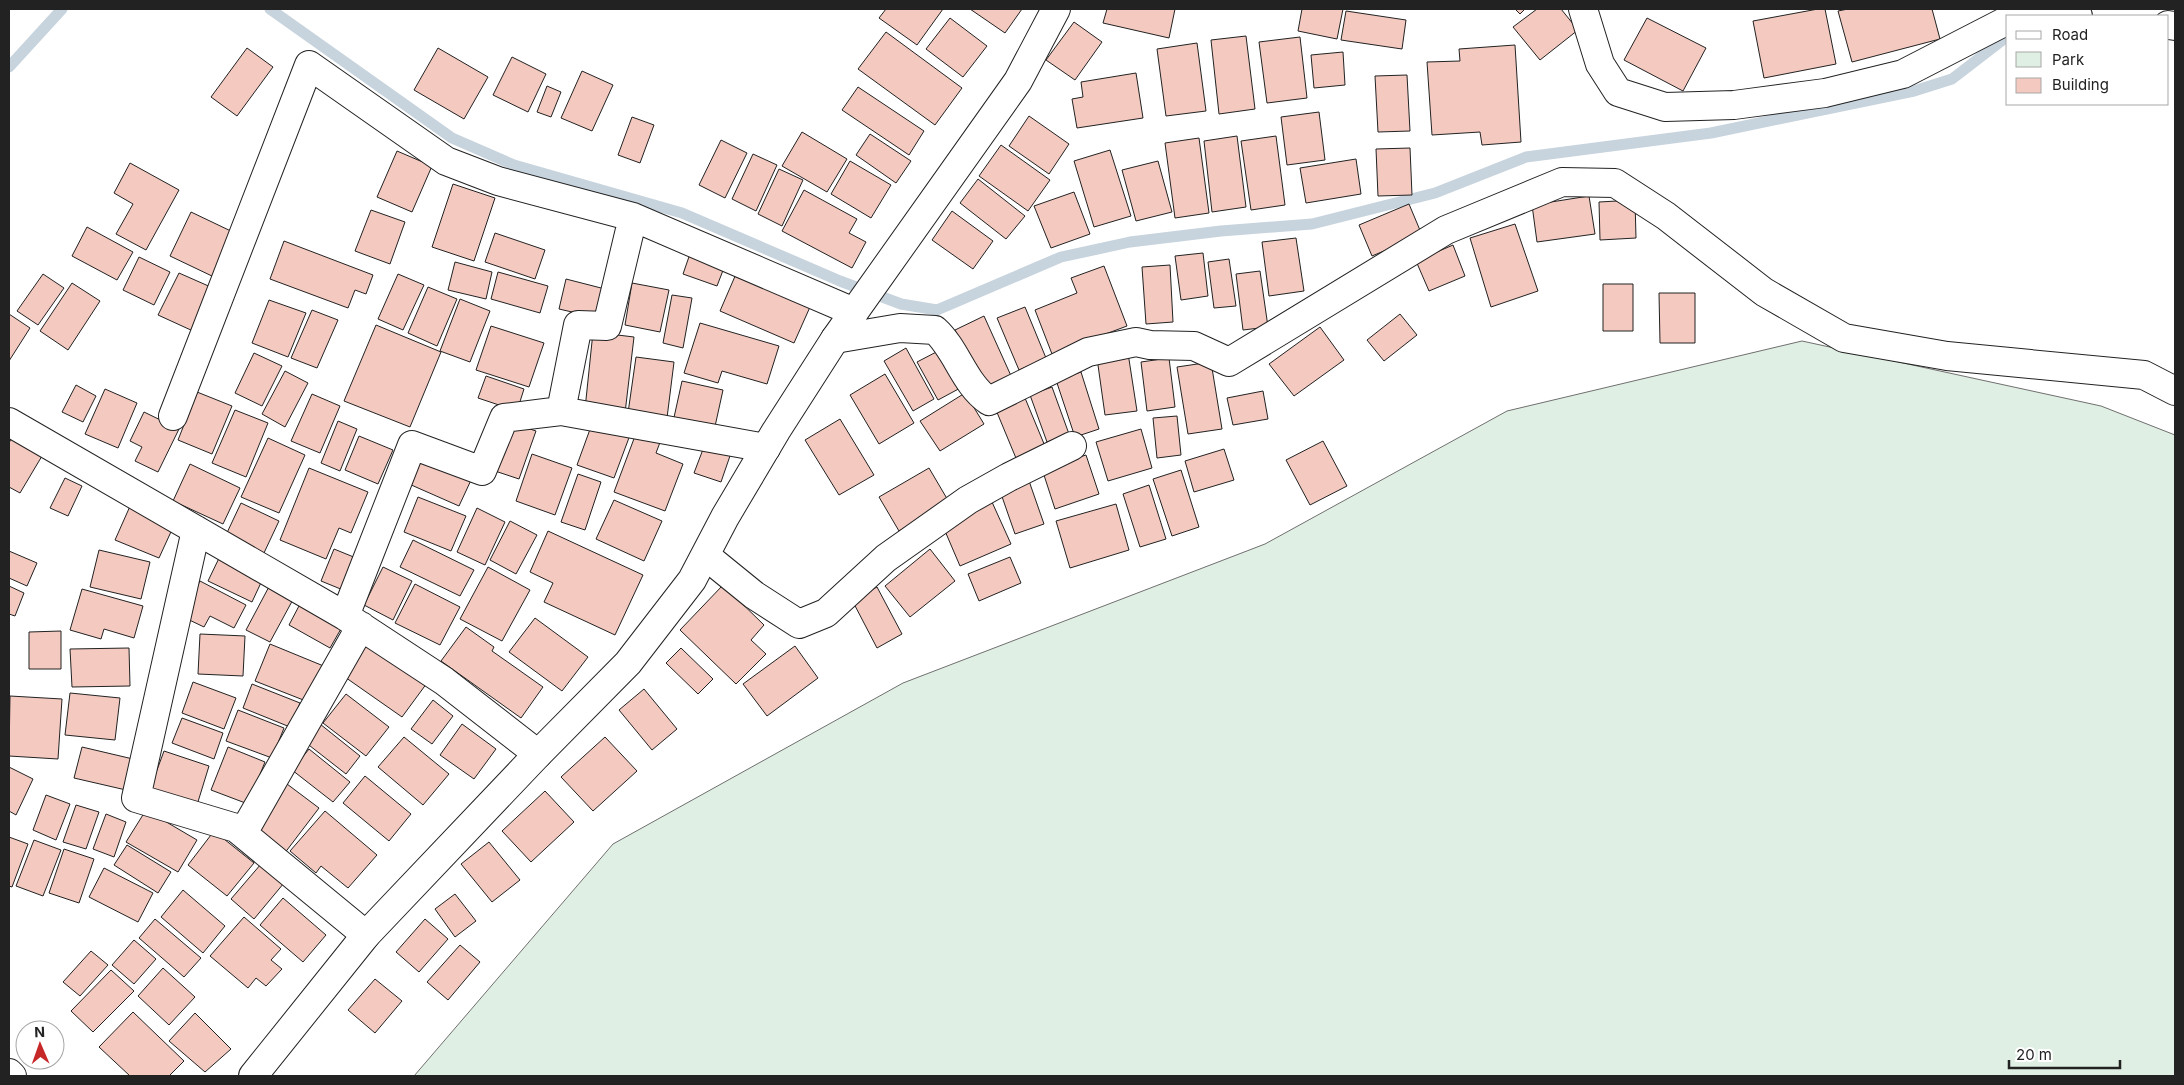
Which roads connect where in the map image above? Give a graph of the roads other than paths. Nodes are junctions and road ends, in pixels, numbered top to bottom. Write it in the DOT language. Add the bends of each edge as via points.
graph roads {
  1 [pos="1056,9"];
  2 [pos="1583,9"];
  3 [pos="2017,15"];
  4 [pos="2068,15"];
  5 [pos="2006,21"];
  6 [pos="633,217"];
  7 [pos="854,312"];
  8 [pos="835,339"];
  9 [pos="2175,391"];
  10 [pos="561,411"];
  11 [pos="173,416"];
  12 [pos="9,422"];
  13 [pos="1072,446"];
  14 [pos="766,448"];
  15 [pos="196,530"];
  16 [pos="706,556"];
  17 [pos="353,621"];
  18 [pos="538,754"];
  19 [pos="243,833"];
  20 [pos="366,935"];
  21 [pos="9,1073"];
  22 [pos="12,1076"];
  23 [pos="253,1076"];
  1 -- 7 [label="street" via="1018,81"];
  2 -- 5 [label="street" via="1600,64 1618,92 1664,107 1734,105 1825,93 1903,74"];
  3 -- 4 [label="street" via="2026,11"];
  6 -- 7 [label="street"];
  6 -- 10 [label="street" via="607,326 578,325"];
  6 -- 11 [label="street" via="498,181 446,161 309,65"];
  7 -- 8 [label="street"];
  8 -- 9 [label="street" via="900,328 935,330 945,339 978,393 989,401 1088,352 1136,342 1194,346 1229,362 1446,230 1562,182 1615,183 1666,216 1764,292 1844,338 1947,356 2144,375"];
  8 -- 14 [label="street"];
  10 -- 14 [label="street"];
  10 -- 17 [label="street" via="504,418 482,471 412,445"];
  12 -- 15 [label="street"];
  13 -- 16 [label="street" via="968,500 886,558 826,613 799,624 754,595"];
  14 -- 16 [label="street"];
  15 -- 17 [label="street"];
  15 -- 19 [label="street" via="136,798 236,828"];
  16 -- 18 [label="street" via="692,580 628,663"];
  17 -- 18 [label="street" via="444,682"];
  17 -- 19 [label="street"];
  18 -- 20 [label="street"];
  19 -- 20 [label="street"];
  20 -- 23 [label="street"];
  21 -- 22 [label="street"];
}
